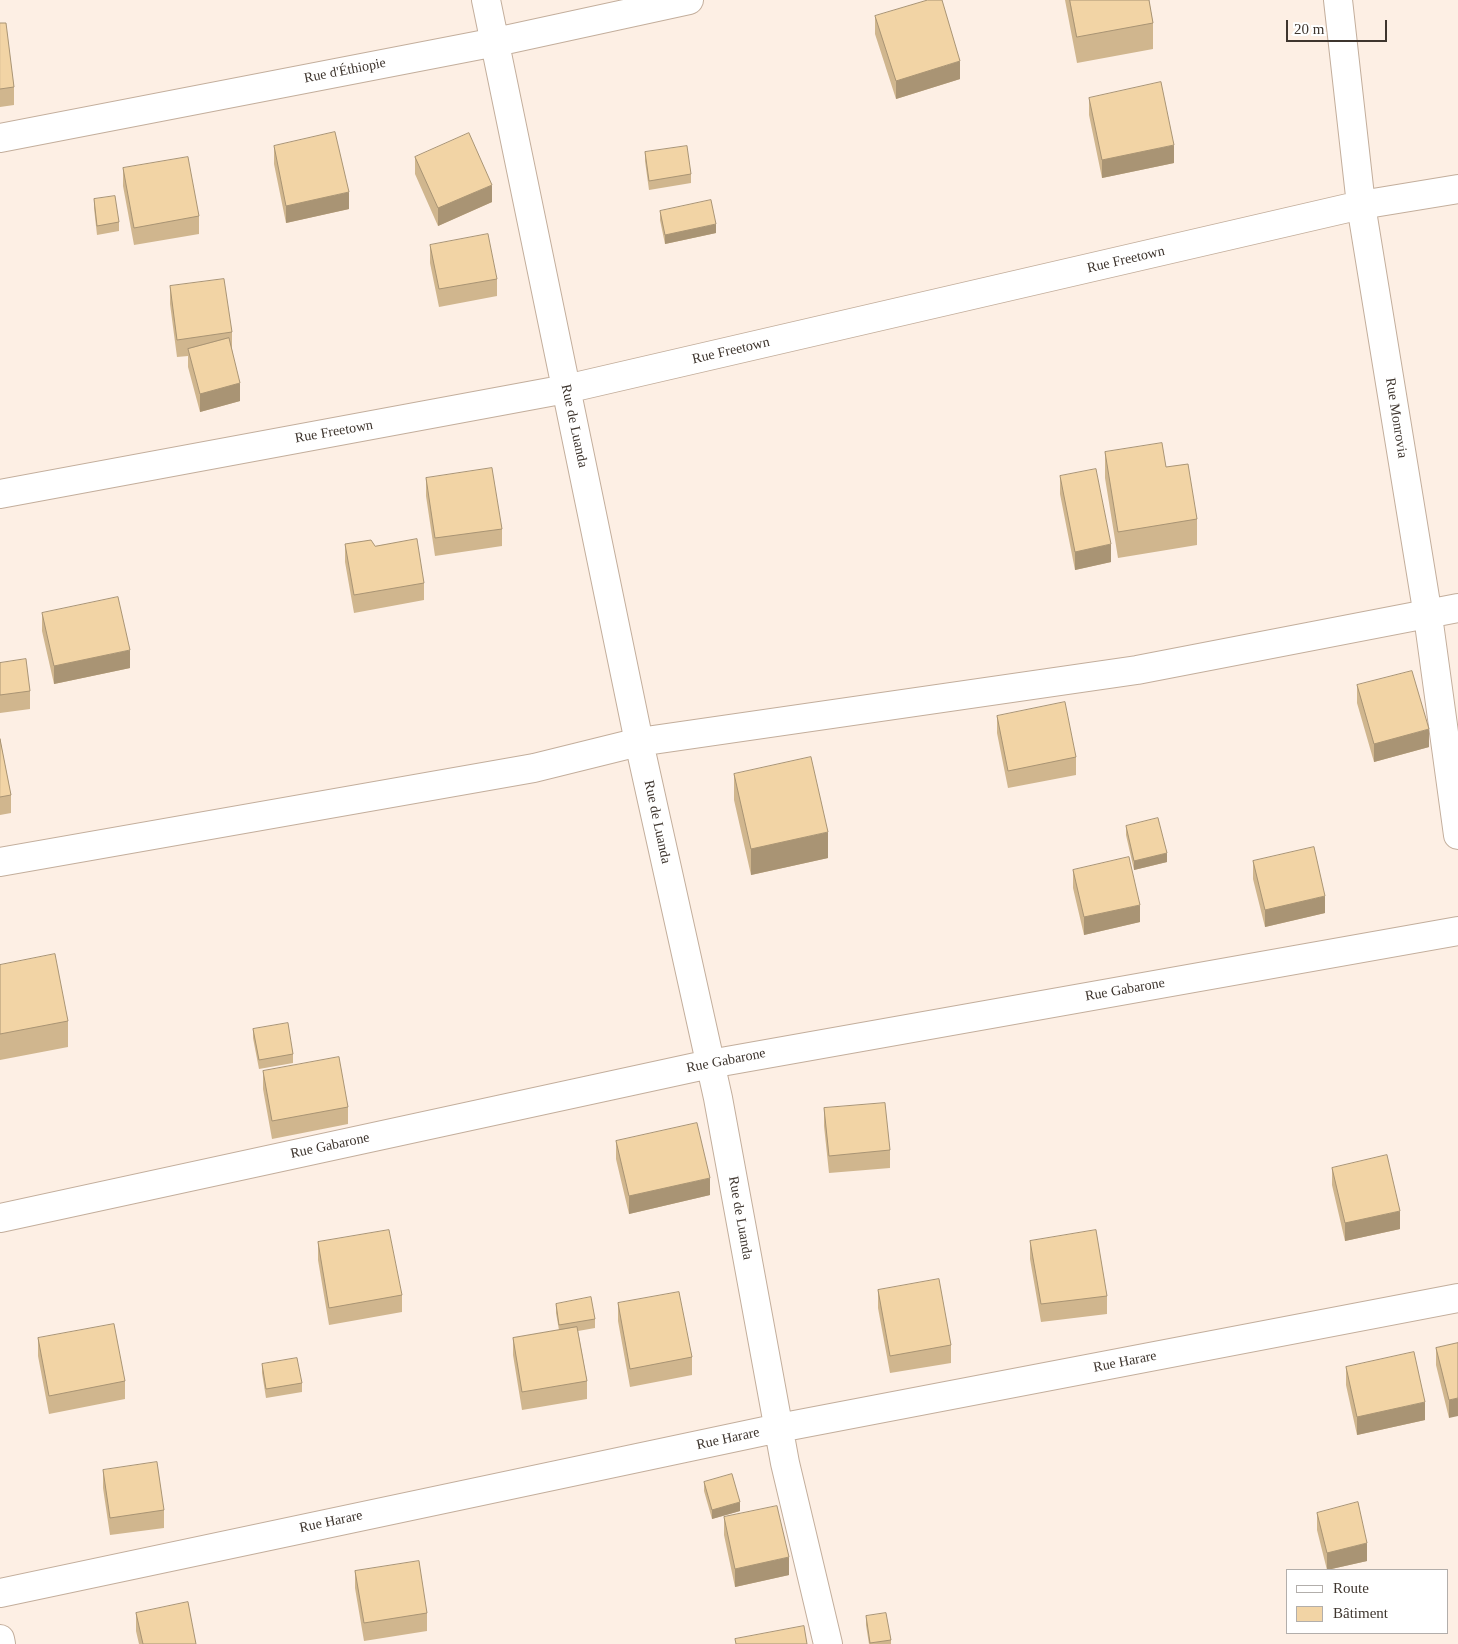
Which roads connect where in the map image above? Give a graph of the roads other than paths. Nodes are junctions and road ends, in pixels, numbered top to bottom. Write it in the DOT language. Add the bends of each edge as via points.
graph roads {
  1 [pos="486,0"];
  2 [pos="689,0"];
  3 [pos="1338,0"];
  4 [pos="496,42"];
  5 [pos="0,138"];
  6 [pos="1458,189"];
  7 [pos="1361,205"];
  8 [pos="566,389"];
  9 [pos="0,494"];
  10 [pos="1458,608"];
  11 [pos="1428,616"];
  12 [pos="639,742"];
  13 [pos="1458,835"];
  14 [pos="0,862"];
  15 [pos="1458,932"];
  16 [pos="710,1064"];
  17 [pos="0,1218"];
  18 [pos="1458,1298"];
  19 [pos="779,1428"];
  20 [pos="0,1592"];
  21 [pos="0,1640"];
  22 [pos="1,1644"];
  23 [pos="828,1644"];
  1 -- 4 [label="street, Rue de Luanda"];
  2 -- 4 [label="street, Rue d'Éthiopie"];
  3 -- 7 [label="street, Rue Monrovia"];
  4 -- 5 [label="street, Rue d'Éthiopie"];
  4 -- 8 [label="street, Rue de Luanda"];
  6 -- 7 [label="street, Rue Freetown"];
  7 -- 8 [label="street, Rue Freetown"];
  7 -- 11 [label="street, Rue Monrovia"];
  8 -- 9 [label="street, Rue Freetown"];
  8 -- 12 [label="street, Rue de Luanda"];
  10 -- 11 [label="street"];
  11 -- 12 [label="street" via="1137,670"];
  11 -- 13 [label="street, Rue Monrovia"];
  12 -- 14 [label="street" via="534,768"];
  12 -- 16 [label="street, Rue de Luanda"];
  15 -- 16 [label="street, Rue Gabarone"];
  16 -- 17 [label="street, Rue Gabarone"];
  16 -- 19 [label="street, Rue de Luanda"];
  18 -- 19 [label="street, Rue Harare"];
  19 -- 20 [label="street, Rue Harare"];
  19 -- 23 [label="street, Rue de Luanda"];
  21 -- 22 [label="street"];
}
